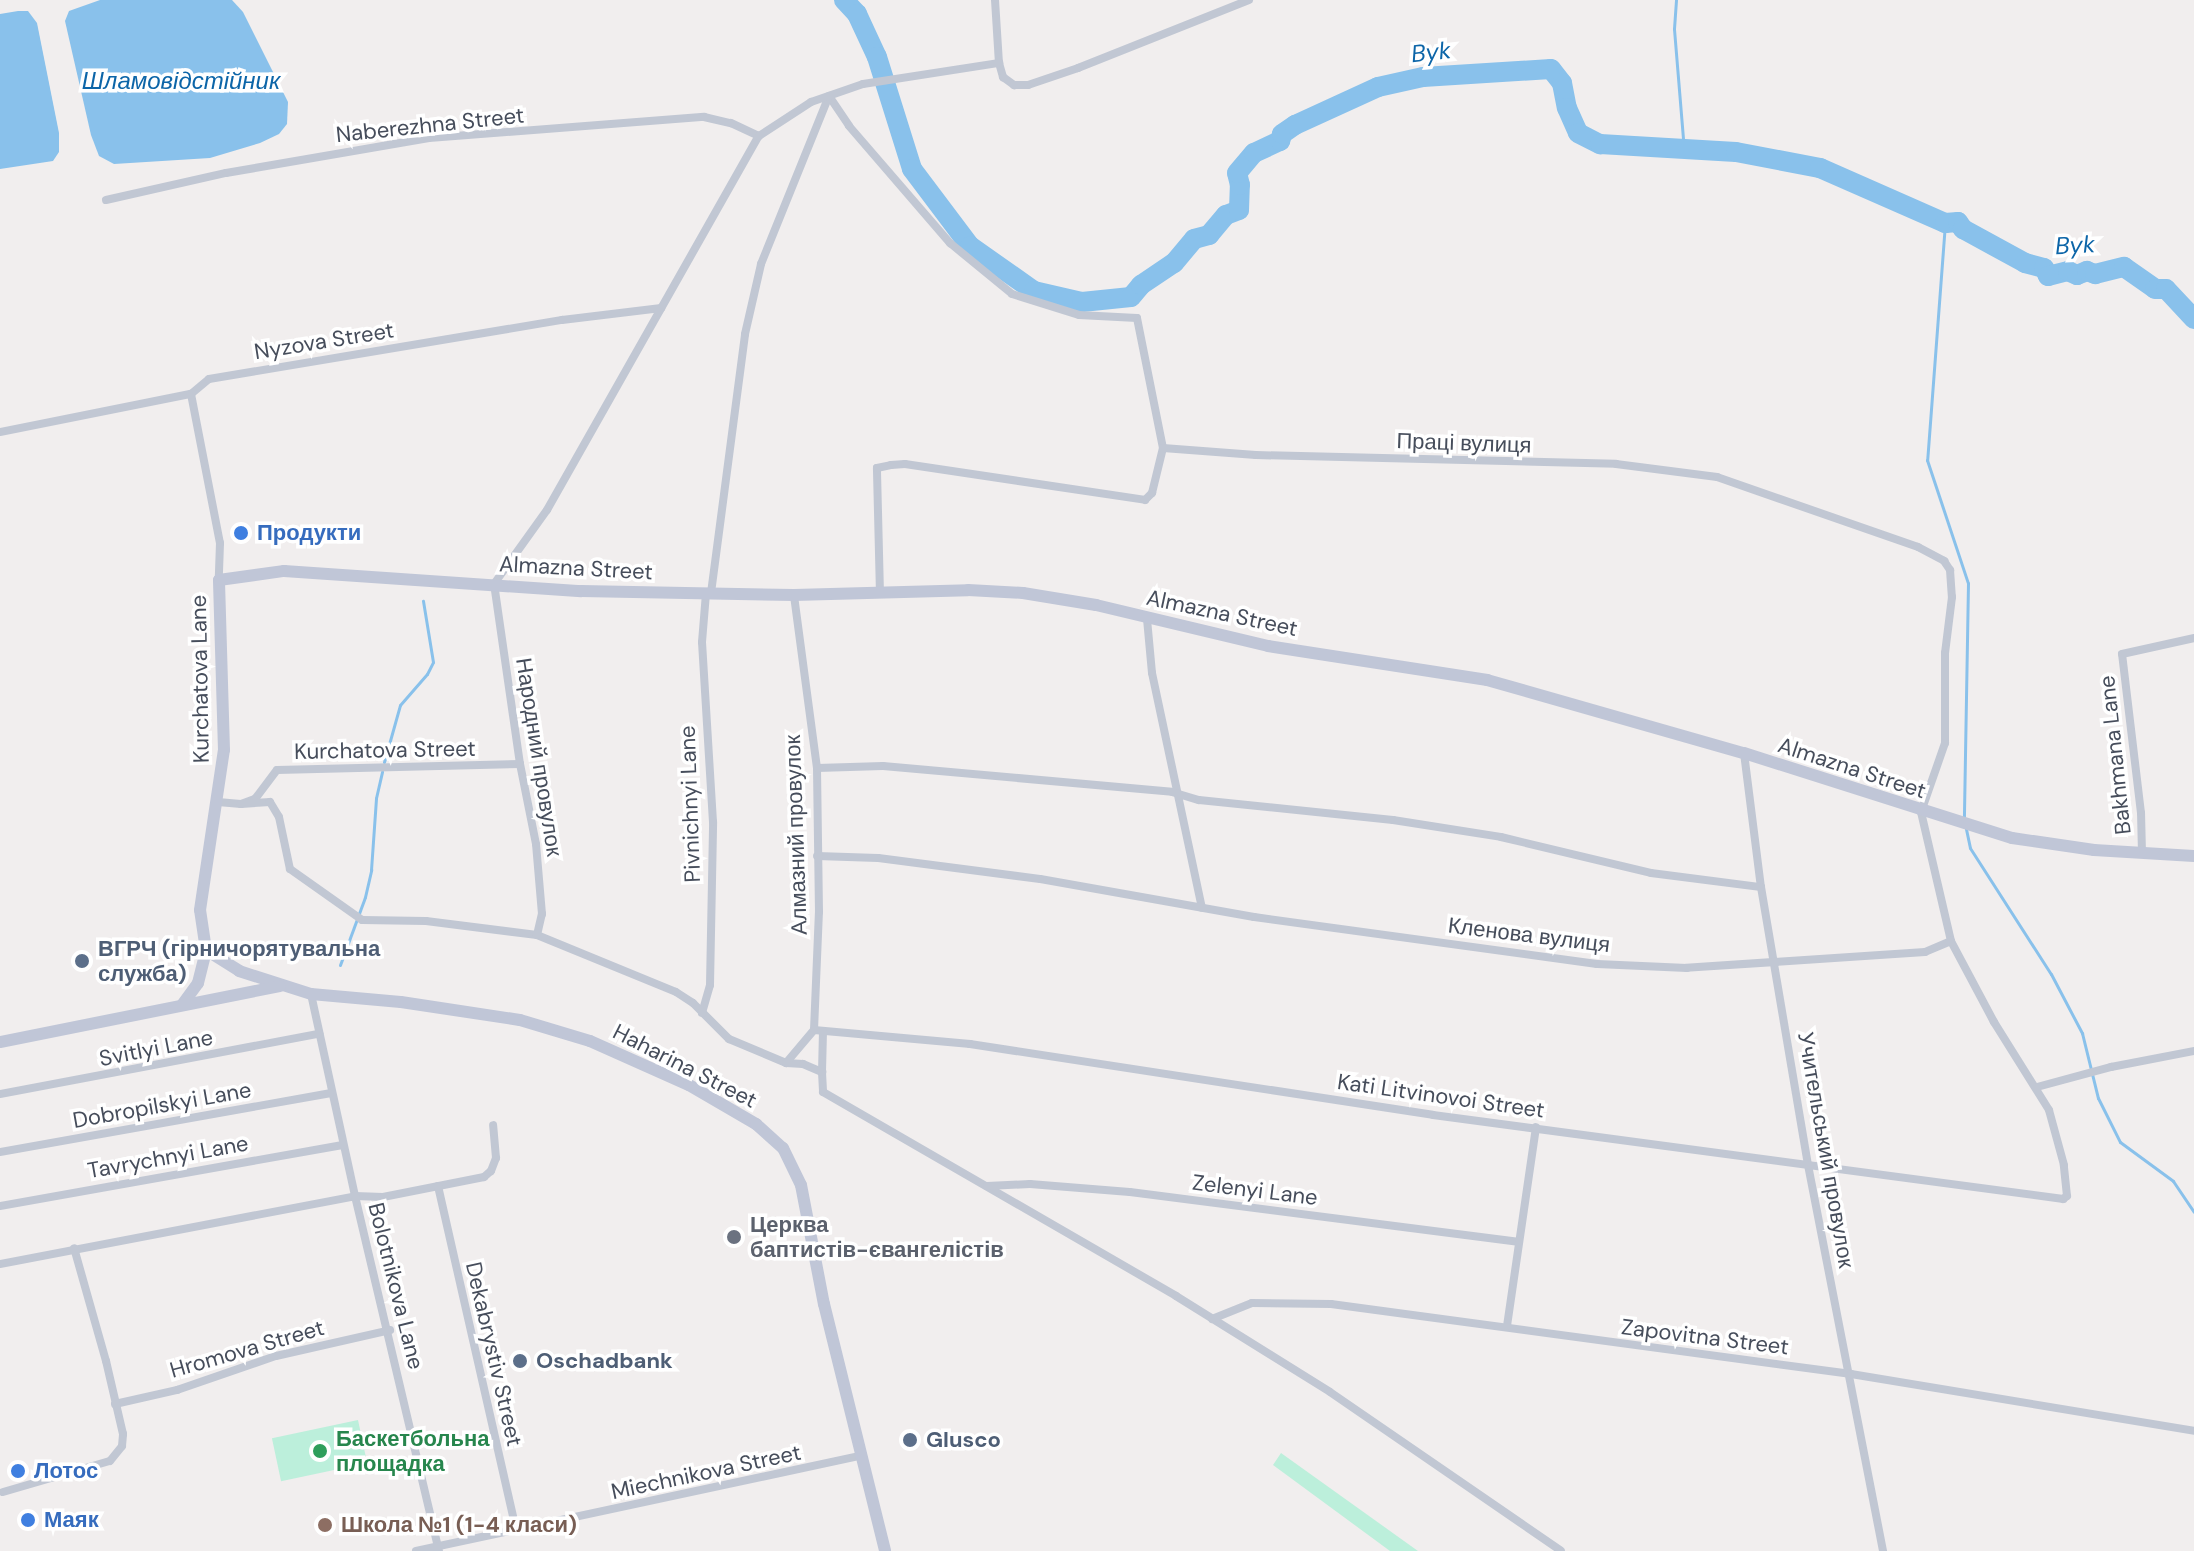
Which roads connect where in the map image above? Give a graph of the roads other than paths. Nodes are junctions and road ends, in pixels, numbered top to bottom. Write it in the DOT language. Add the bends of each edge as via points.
graph roads {
  1 [pos="995,0"];
  2 [pos="1249,0"];
  3 [pos="999,63"];
  4 [pos="829,96"];
  5 [pos="759,136"];
  6 [pos="106,200"];
  7 [pos="661,308"];
  8 [pos="191,394"];
  9 [pos="0,432"];
  10 [pos="1163,448"];
  11 [pos="219,580"];
  12 [pos="494,584"];
  13 [pos="709,593"];
  14 [pos="880,594"];
  15 [pos="794,595"];
  16 [pos="1147,619"];
  17 [pos="2194,638"];
  18 [pos="1744,753"];
  19 [pos="520,764"];
  20 [pos="817,768"];
  21 [pos="1181,797"];
  22 [pos="218,802"];
  23 [pos="241,804"];
  24 [pos="1921,812"];
  25 [pos="2142,853"];
  26 [pos="817,856"];
  27 [pos="2194,856"];
  28 [pos="1761,887"];
  29 [pos="1202,908"];
  30 [pos="537,935"];
  31 [pos="1951,941"];
  32 [pos="206,950"];
  33 [pos="1775,961"];
  34 [pos="283,985"];
  35 [pos="311,994"];
  36 [pos="182,1005"];
  37 [pos="702,1013"];
  38 [pos="819,1030"];
  39 [pos="319,1034"];
  40 [pos="0,1042"];
  41 [pos="2194,1051"];
  42 [pos="786,1063"];
  43 [pos="822,1072"];
  44 [pos="2037,1087"];
  45 [pos="330,1093"];
  46 [pos="0,1094"];
  47 [pos="493,1125"];
  48 [pos="1536,1127"];
  49 [pos="343,1145"];
  50 [pos="0,1152"];
  51 [pos="1808,1165"];
  52 [pos="438,1186"];
  53 [pos="986,1186"];
  54 [pos="355,1196"];
  55 [pos="0,1206"];
  56 [pos="1518,1242"];
  57 [pos="74,1248"];
  58 [pos="0,1264"];
  59 [pos="1212,1319"];
  60 [pos="1507,1326"];
  61 [pos="390,1330"];
  62 [pos="1851,1374"];
  63 [pos="115,1404"];
  64 [pos="2194,1431"];
  65 [pos="861,1456"];
  66 [pos="0,1480"];
  67 [pos="2,1492"];
  68 [pos="516,1530"];
  69 [pos="438,1548"];
  70 [pos="416,1551"];
  71 [pos="885,1551"];
  72 [pos="1561,1551"];
  73 [pos="1883,1551"];
  1 -- 3 [label="street"];
  2 -- 3 [label="street" via="1028,85 1014,85 1003,77"];
  3 -- 4 [label="street" via="908,74"];
  4 -- 5 [label="street"];
  4 -- 10 [label="street" via="950,243 1012,294 1079,315 1137,318"];
  4 -- 13 [label="street, Pivnichnyi Lane" via="761,264 745,334"];
  5 -- 6 [label="street, Naberezhna Street" via="704,117 429,138 254,167"];
  5 -- 7 [label="street"];
  7 -- 8 [label="street, Nyzova Street" via="209,379"];
  7 -- 12 [label="street" via="547,510"];
  8 -- 9 [label="street, Nyzova Street"];
  8 -- 11 [label="street, Kurchatova Lane" via="220,543"];
  10 -- 14 [label="street" via="1152,493 1145,500 905,464 877,468"];
  10 -- 24 [label="street, Праці вулиця" via="1668,469 1717,477 1918,547 1944,561 1953,582 1945,653 1945,743"];
  11 -- 12 [label="main road, Almazna Street" via="284,571"];
  11 -- 22 [label="main road, Kurchatova Lane" via="224,750"];
  12 -- 13 [label="main road, Almazna Street"];
  12 -- 19 [label="street, Народний провулок"];
  13 -- 15 [label="main road, Almazna Street"];
  13 -- 37 [label="street, Pivnichnyi Lane" via="702,642 713,822 710,985"];
  14 -- 15 [label="main road, Almazna Street"];
  14 -- 16 [label="main road, Almazna Street" via="1023,593"];
  15 -- 20 [label="street, Алмазний провулок"];
  16 -- 18 [label="main road, Almazna Street" via="1268,646 1487,680"];
  16 -- 21 [label="street" via="1155,686"];
  17 -- 25 [label="street, Bakhmana Lane" via="2122,654"];
  18 -- 24 [label="main road, Almazna Street"];
  18 -- 28 [label="street, Учительський провулок"];
  19 -- 23 [label="street, Kurchatova Street" via="277,770 264,791"];
  19 -- 30 [label="street, Народний провулок" via="536,844 542,914"];
  20 -- 21 [label="street" via="883,766 1089,782"];
  20 -- 26 [label="street, Алмазний провулок"];
  21 -- 28 [label="street" via="1393,820 1501,837 1651,873"];
  21 -- 29 [label="street"];
  22 -- 23 [label="street"];
  22 -- 32 [label="main road, Kurchatova Lane" via="200,910"];
  23 -- 30 [label="street" via="270,802 279,817 290,869 362,920 426,921"];
  24 -- 25 [label="main road, Almazna Street" via="2012,838"];
  24 -- 31 [label="street"];
  25 -- 27 [label="main road, Almazna Street"];
  26 -- 29 [label="street, Кленова вулиця" via="878,858 1040,879"];
  26 -- 38 [label="street, Алмазний провулок"];
  28 -- 33 [label="street, Учительський провулок"];
  29 -- 33 [label="street, Кленова вулиця" via="1597,964 1687,968"];
  30 -- 37 [label="street" via="676,992"];
  31 -- 33 [label="street, Кленова вулиця" via="1925,952"];
  31 -- 44 [label="street" via="1994,1022"];
  32 -- 34 [label="main road, Haharina Street" via="239,971"];
  32 -- 36 [label="main road, Kurchatova Lane" via="198,983"];
  33 -- 51 [label="street, Учительський провулок"];
  34 -- 35 [label="main road, Haharina Street"];
  34 -- 36 [label="main road"];
  35 -- 39 [label="street"];
  35 -- 65 [label="main road, Haharina Street" via="520,1020 590,1041 689,1085 756,1124 783,1148 801,1185"];
  36 -- 40 [label="main road"];
  37 -- 42 [label="street" via="729,1039"];
  38 -- 42 [label="street"];
  38 -- 43 [label="street, Алмазний провулок"];
  38 -- 48 [label="street, Kati Litvinovoi Street" via="970,1044"];
  39 -- 45 [label="street"];
  39 -- 46 [label="street, Svitlyi Lane"];
  41 -- 44 [label="street"];
  42 -- 43 [label="street"];
  43 -- 53 [label="street" via="823,1092"];
  44 -- 51 [label="street, Kati Litvinovoi Street" via="2057,1133 2067,1196 2063,1199"];
  45 -- 49 [label="street"];
  45 -- 50 [label="street, Dobropilskyi Lane"];
  47 -- 52 [label="street" via="496,1158 491,1171"];
  48 -- 51 [label="street, Kati Litvinovoi Street"];
  48 -- 56 [label="street"];
  49 -- 54 [label="street"];
  49 -- 55 [label="street, Tavrychnyi Lane"];
  51 -- 62 [label="street, Учительський провулок"];
  52 -- 54 [label="street" via="383,1197"];
  52 -- 68 [label="street, Dekabrystiv Street"];
  53 -- 56 [label="street, Zelenyi Lane" via="1130,1192"];
  53 -- 59 [label="street"];
  54 -- 57 [label="street, Bolotnikova Lane"];
  54 -- 61 [label="street, Bolotnikova Lane"];
  56 -- 60 [label="street"];
  57 -- 58 [label="street, Bolotnikova Lane"];
  57 -- 63 [label="street"];
  59 -- 60 [label="street, Zapovitna Street" via="1252,1303 1331,1304"];
  59 -- 72 [label="street" via="1330,1392"];
  60 -- 62 [label="street, Zapovitna Street"];
  61 -- 63 [label="street, Hromova Street" via="276,1356 177,1390"];
  61 -- 69 [label="street, Bolotnikova Lane"];
  62 -- 64 [label="street, Zapovitna Street"];
  62 -- 73 [label="street, Учительський провулок"];
  63 -- 67 [label="street" via="122,1446 110,1461"];
  65 -- 68 [label="street, Miechnikova Street"];
  65 -- 71 [label="main road, Haharina Street"];
  66 -- 67 [label="street"];
  68 -- 69 [label="street, Miechnikova Street"];
  69 -- 70 [label="street, Miechnikova Street"];
}
